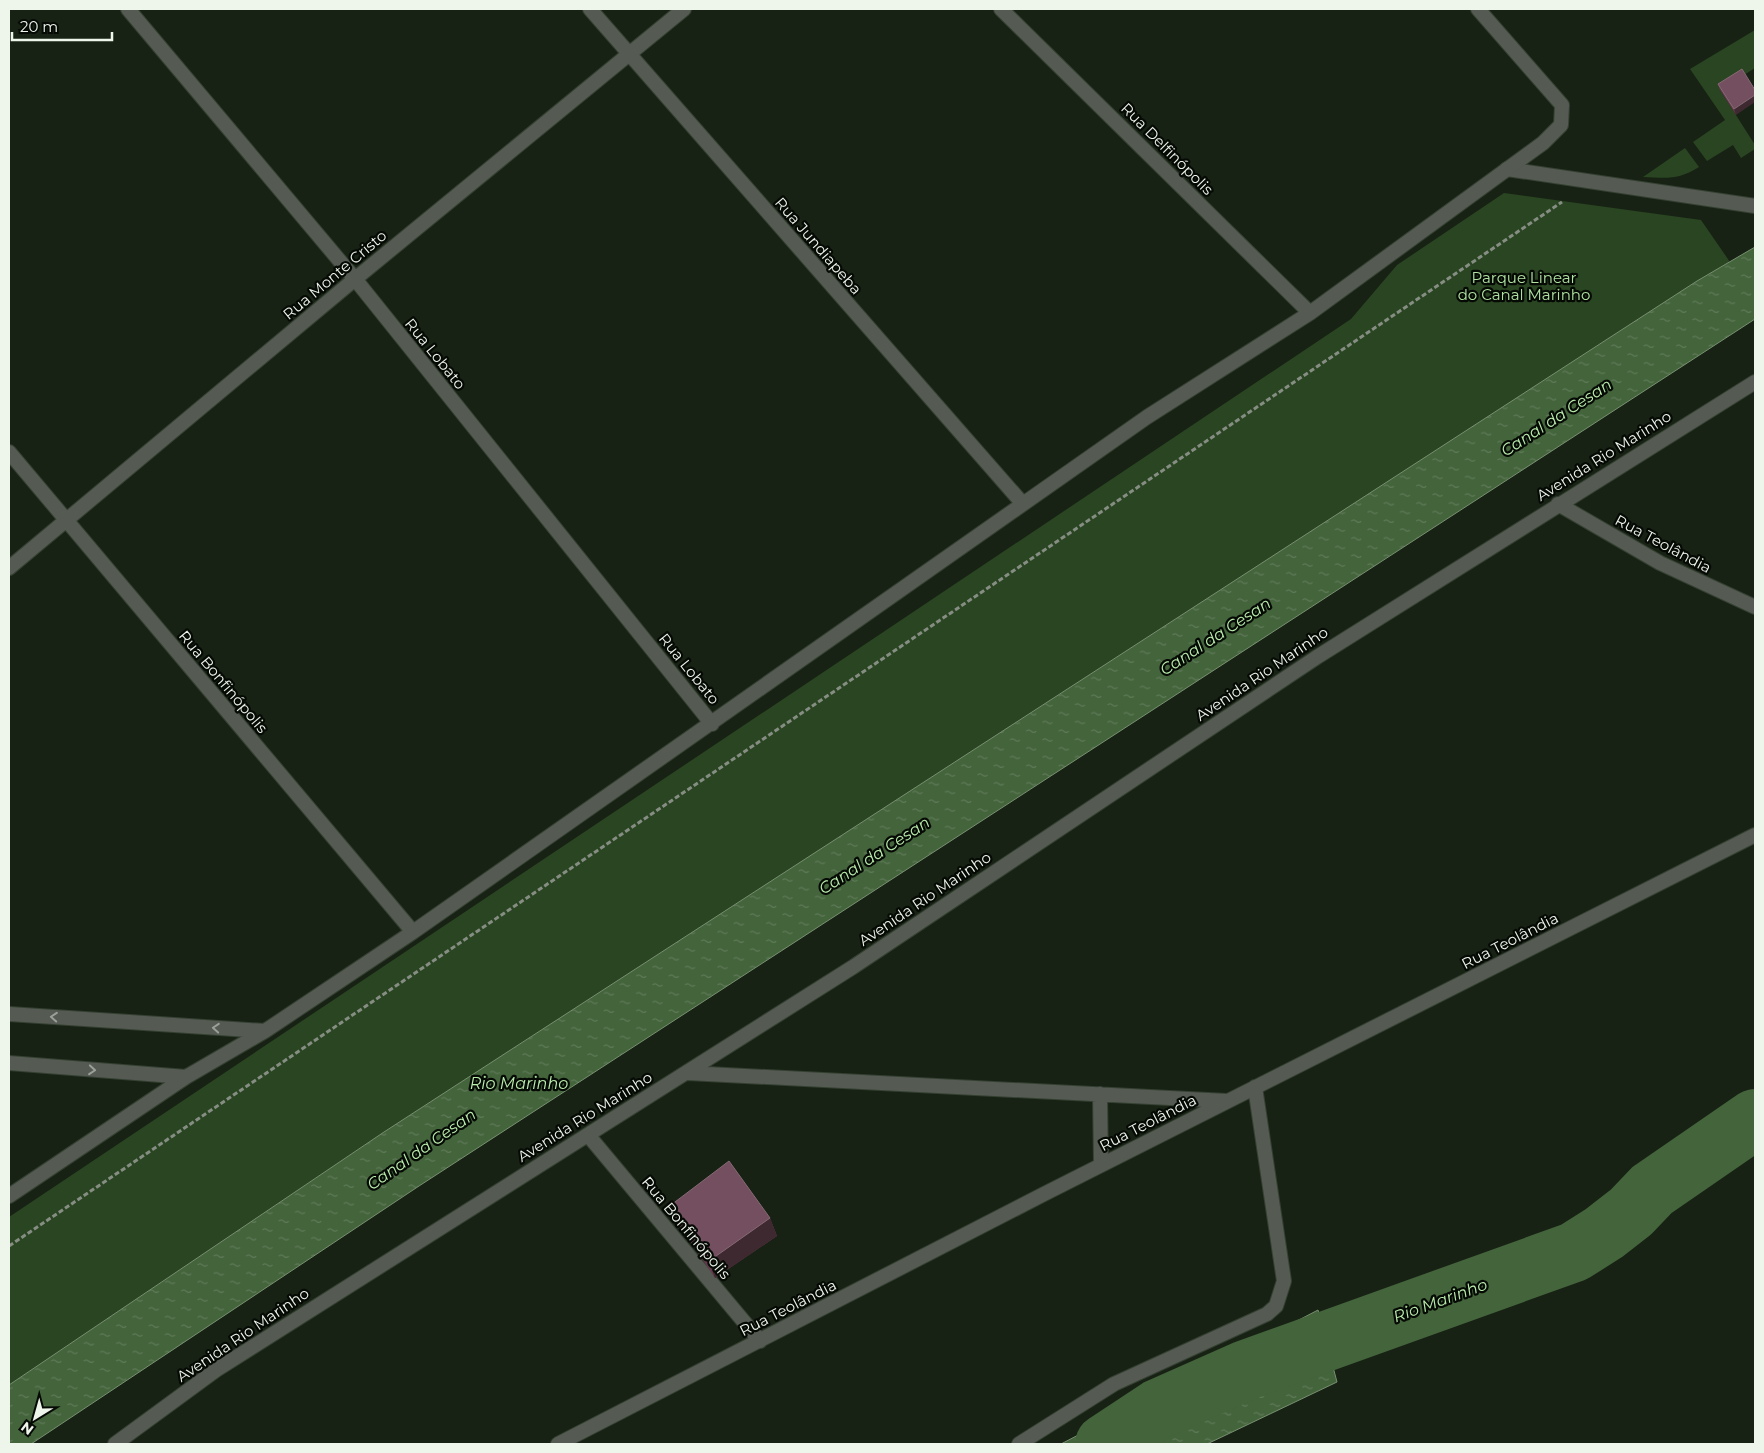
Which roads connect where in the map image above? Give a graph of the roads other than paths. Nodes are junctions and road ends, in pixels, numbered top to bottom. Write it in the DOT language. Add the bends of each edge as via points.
graph roads {
  1 [pos="128,9"];
  2 [pos="590,9"];
  3 [pos="684,9"];
  4 [pos="1001,9"];
  5 [pos="1478,9"];
  6 [pos="629,55"];
  7 [pos="1507,169"];
  8 [pos="1755,206"];
  9 [pos="354,279"];
  10 [pos="1310,313"];
  11 [pos="1755,382"];
  12 [pos="9,452"];
  13 [pos="1024,504"];
  14 [pos="1558,504"];
  15 [pos="66,520"];
  16 [pos="9,568"];
  17 [pos="1755,608"];
  18 [pos="712,724"];
  19 [pos="1755,834"];
  20 [pos="413,932"];
  21 [pos="9,1014"];
  22 [pos="265,1031"];
  23 [pos="9,1063"];
  24 [pos="688,1073"];
  25 [pos="186,1077"];
  26 [pos="1256,1087"];
  27 [pos="1100,1094"];
  28 [pos="1229,1101"];
  29 [pos="588,1135"];
  30 [pos="1101,1166"];
  31 [pos="9,1196"];
  32 [pos="760,1341"];
  33 [pos="114,1444"];
  34 [pos="558,1444"];
  35 [pos="1019,1444"];
  1 -- 9 [label="street, Rua Lobato"];
  2 -- 6 [label="street, Rua Jundiapeba"];
  3 -- 6 [label="street, Rua Monte Cristo"];
  4 -- 10 [label="street, Rua Delfinópolis"];
  5 -- 7 [label="street" via="1562,105 1561,125 1555,133"];
  6 -- 9 [label="street, Rua Monte Cristo"];
  6 -- 13 [label="street, Rua Jundiapeba"];
  7 -- 8 [label="street"];
  7 -- 10 [label="street"];
  9 -- 15 [label="street, Rua Monte Cristo"];
  9 -- 18 [label="street, Rua Lobato"];
  10 -- 13 [label="street" via="1147,417"];
  11 -- 14 [label="street, Avenida Rio Marinho"];
  12 -- 15 [label="street, Rua Bonfinópolis"];
  13 -- 18 [label="street"];
  14 -- 17 [label="street, Rua Teolândia" via="1660,563"];
  14 -- 24 [label="street, Avenida Rio Marinho" via="1318,656 853,967"];
  15 -- 16 [label="street, Rua Monte Cristo"];
  15 -- 20 [label="street, Rua Bonfinópolis"];
  18 -- 20 [label="street"];
  19 -- 26 [label="street, Rua Teolândia"];
  20 -- 22 [label="street"];
  22 -- 21 [label="street, one-way"];
  22 -- 25 [label="street"];
  23 -- 25 [label="street, one-way"];
  24 -- 27 [label="street"];
  24 -- 29 [label="street, Avenida Rio Marinho"];
  25 -- 31 [label="street"];
  26 -- 28 [label="street, Rua Teolândia"];
  26 -- 35 [label="street" via="1284,1281 1276,1306 1268,1314 1114,1384"];
  27 -- 28 [label="street"];
  27 -- 30 [label="street"];
  28 -- 30 [label="street, Rua Teolândia"];
  29 -- 32 [label="street, Rua Bonfinópolis"];
  29 -- 33 [label="street, Avenida Rio Marinho" via="216,1370"];
  30 -- 32 [label="street, Rua Teolândia"];
  32 -- 34 [label="street, Rua Teolândia"];
}
